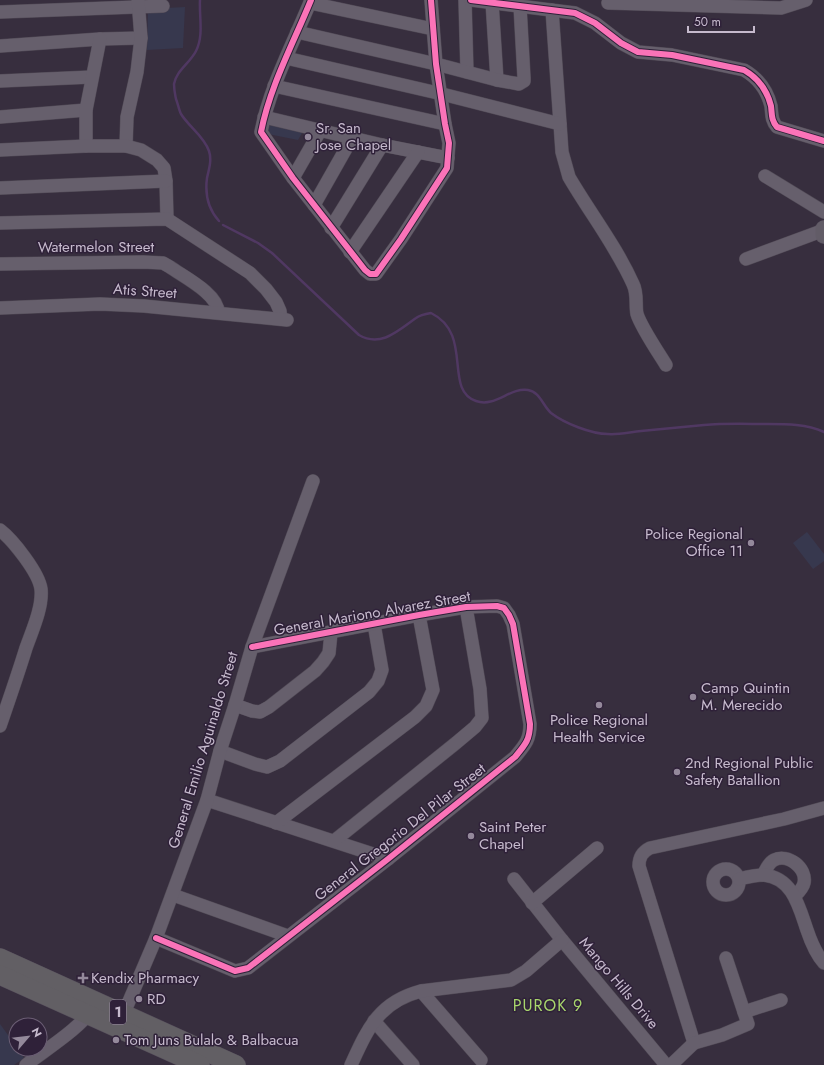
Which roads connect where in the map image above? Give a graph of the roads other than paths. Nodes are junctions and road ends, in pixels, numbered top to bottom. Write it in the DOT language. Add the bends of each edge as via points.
graph roads {
  1 [pos="430,0"];
  2 [pos="465,0"];
  3 [pos="471,0"];
  4 [pos="806,0"];
  5 [pos="311,1"];
  6 [pos="492,2"];
  7 [pos="608,2"];
  8 [pos="138,3"];
  9 [pos="76,4"];
  10 [pos="111,4"];
  11 [pos="40,5"];
  12 [pos="163,6"];
  13 [pos="520,6"];
  14 [pos="3,8"];
  15 [pos="552,10"];
  16 [pos="433,29"];
  17 [pos="297,32"];
  18 [pos="141,38"];
  19 [pos="100,39"];
  20 [pos="0,46"];
  21 [pos="286,58"];
  22 [pos="436,64"];
  23 [pos="467,72"];
  24 [pos="92,77"];
  25 [pos="497,80"];
  26 [pos="0,81"];
  27 [pos="274,86"];
  28 [pos="442,94"];
  29 [pos="86,110"];
  30 [pos="0,117"];
  31 [pos="264,117"];
  32 [pos="445,124"];
  33 [pos="560,124"];
  34 [pos="320,131"];
  35 [pos="352,138"];
  36 [pos="824,141"];
  37 [pos="382,145"];
  38 [pos="86,146"];
  39 [pos="126,146"];
  40 [pos="0,150"];
  41 [pos="418,152"];
  42 [pos="448,158"];
  43 [pos="765,176"];
  44 [pos="293,178"];
  45 [pos="166,181"];
  46 [pos="0,188"];
  47 [pos="314,204"];
  48 [pos="824,212"];
  49 [pos="167,219"];
  50 [pos="0,223"];
  51 [pos="331,228"];
  52 [pos="824,230"];
  53 [pos="824,235"];
  54 [pos="350,252"];
  55 [pos="746,259"];
  56 [pos="0,264"];
  57 [pos="0,308"];
  58 [pos="218,312"];
  59 [pos="666,365"];
  60 [pos="313,481"];
  61 [pos="0,530"];
  62 [pos="497,606"];
  63 [pos="466,608"];
  64 [pos="419,615"];
  65 [pos="374,624"];
  66 [pos="331,633"];
  67 [pos="252,647"];
  68 [pos="235,705"];
  69 [pos="0,726"];
  70 [pos="220,750"];
  71 [pos="207,800"];
  72 [pos="824,808"];
  73 [pos="276,823"];
  74 [pos="334,841"];
  75 [pos="597,848"];
  76 [pos="388,859"];
  77 [pos="764,875"];
  78 [pos="739,879"];
  79 [pos="514,880"];
  80 [pos="173,895"];
  81 [pos="795,896"];
  82 [pos="532,903"];
  83 [pos="288,936"];
  84 [pos="156,938"];
  85 [pos="562,940"];
  86 [pos="0,958"];
  87 [pos="726,958"];
  88 [pos="824,963"];
  89 [pos="0,975"];
  90 [pos="421,991"];
  91 [pos="781,1000"];
  92 [pos="92,1008"];
  93 [pos="744,1012"];
  94 [pos="120,1021"];
  95 [pos="374,1022"];
  96 [pos="694,1043"];
  97 [pos="481,1060"];
  98 [pos="26,1065"];
  99 [pos="200,1065"];
  100 [pos="236,1065"];
  101 [pos="351,1065"];
  102 [pos="413,1065"];
  103 [pos="666,1065"];
  104 [pos="671,1065"];
  1 -- 16 [label="street"];
  2 -- 23 [label="street"];
  3 -- 6 [label="street"];
  4 -- 7 [label="street" via="781,8"];
  5 -- 16 [label="street"];
  5 -- 17 [label="street"];
  6 -- 13 [label="street"];
  6 -- 25 [label="street"];
  8 -- 10 [label="street"];
  8 -- 12 [label="street"];
  8 -- 18 [label="street"];
  9 -- 10 [label="street"];
  9 -- 11 [label="street"];
  11 -- 14 [label="street"];
  13 -- 15 [label="street"];
  13 -- 25 [label="street" via="524,81 519,84"];
  15 -- 33 [label="street"];
  15 -- 36 [label="street" via="575,13 595,23 621,43 638,52 672,55 744,70 762,85 771,106 773,122 777,127"];
  16 -- 22 [label="street"];
  17 -- 21 [label="street"];
  17 -- 22 [label="street"];
  18 -- 19 [label="street"];
  18 -- 39 [label="street" via="127,117"];
  19 -- 20 [label="street"];
  19 -- 24 [label="street"];
  21 -- 27 [label="street"];
  21 -- 28 [label="street"];
  22 -- 23 [label="street"];
  22 -- 28 [label="street"];
  23 -- 25 [label="street"];
  24 -- 26 [label="street"];
  24 -- 29 [label="street"];
  27 -- 31 [label="street"];
  27 -- 32 [label="street"];
  28 -- 32 [label="street"];
  28 -- 33 [label="street"];
  29 -- 30 [label="street"];
  29 -- 38 [label="street"];
  31 -- 34 [label="street"];
  31 -- 44 [label="street" via="261,132"];
  32 -- 42 [label="street" via="450,143"];
  33 -- 59 [label="street" via="562,152 569,177 612,242 637,294 637,315"];
  34 -- 35 [label="street"];
  34 -- 44 [label="street"];
  35 -- 37 [label="street"];
  35 -- 47 [label="street"];
  37 -- 41 [label="street"];
  37 -- 51 [label="street"];
  38 -- 39 [label="street"];
  38 -- 40 [label="street"];
  39 -- 45 [label="street" via="141,150 157,160 164,168"];
  41 -- 42 [label="street"];
  41 -- 54 [label="street"];
  42 -- 54 [label="street" via="447,168 442,177 376,274 364,270"];
  43 -- 48 [label="street"];
  44 -- 47 [label="street"];
  45 -- 46 [label="street"];
  45 -- 49 [label="street"];
  47 -- 51 [label="street"];
  49 -- 50 [label="street"];
  49 -- 58 [label="street, Atis Street" via="250,274 276,302 284,319"];
  51 -- 54 [label="street"];
  52 -- 53 [label="main road"];
  52 -- 55 [label="street"];
  56 -- 58 [label="street, Watermelon Street" via="162,264 210,295 217,304"];
  57 -- 58 [label="street, Atis Street" via="100,304"];
  60 -- 67 [label="street, General Emilio Aguinaldo Street"];
  61 -- 69 [label="street" via="8,536 30,566 41,588 41,598"];
  62 -- 63 [label="street, General Mariono Alvarez Street"];
  62 -- 76 [label="street, General Gregorio Del Pilar Street" via="504,608 513,624 530,724 528,742 515,757"];
  63 -- 64 [label="street, General Mariono Alvarez Street"];
  63 -- 74 [label="street" via="480,689 482,718 456,743"];
  64 -- 65 [label="street, General Mariono Alvarez Street"];
  64 -- 73 [label="street" via="433,690 426,706"];
  65 -- 66 [label="street, General Mariono Alvarez Street"];
  65 -- 70 [label="street" via="382,670 378,681 369,692 280,761 267,767"];
  66 -- 67 [label="street, General Mariono Alvarez Street"];
  66 -- 68 [label="street" via="329,653 323,662 269,707 260,712"];
  67 -- 68 [label="street, General Emilio Aguinaldo Street"];
  68 -- 70 [label="street, General Emilio Aguinaldo Street"];
  70 -- 71 [label="street, General Emilio Aguinaldo Street"];
  71 -- 73 [label="street"];
  71 -- 80 [label="street, General Emilio Aguinaldo Street"];
  72 -- 96 [label="street" via="650,848 641,855 639,866"];
  73 -- 74 [label="street"];
  74 -- 76 [label="street"];
  75 -- 82 [label="street"];
  76 -- 83 [label="street, General Gregorio Del Pilar Street"];
  77 -- 78 [label="street"];
  77 -- 81 [label="street" via="788,886"];
  77 -- 81 [label="street" via="775,859 782,858 793,862 802,870 804,882"];
  79 -- 82 [label="street"];
  80 -- 83 [label="street"];
  80 -- 84 [label="street, General Emilio Aguinaldo Street"];
  81 -- 88 [label="street" via="813,945"];
  82 -- 85 [label="street"];
  83 -- 84 [label="street, General Gregorio Del Pilar Street" via="248,968 235,971"];
  84 -- 94 [label="street, General Emilio Aguinaldo Street"];
  85 -- 90 [label="street, Mango Hills Drive" via="526,971 511,980"];
  85 -- 103 [label="street, Mango Hills Drive"];
  86 -- 92 [label="highway, 1"];
  87 -- 93 [label="street"];
  89 -- 92 [label="highway, 1"];
  90 -- 95 [label="street, Mango Hills Drive" via="397,1000"];
  90 -- 97 [label="street"];
  91 -- 93 [label="street"];
  92 -- 94 [label="highway, 1"];
  92 -- 98 [label="street" via="77,1026"];
  93 -- 96 [label="street" via="748,1024"];
  94 -- 99 [label="highway, 1"];
  94 -- 100 [label="highway, 1"];
  95 -- 101 [label="street, Mango Hills Drive"];
  95 -- 102 [label="street"];
  96 -- 104 [label="street"];
}
